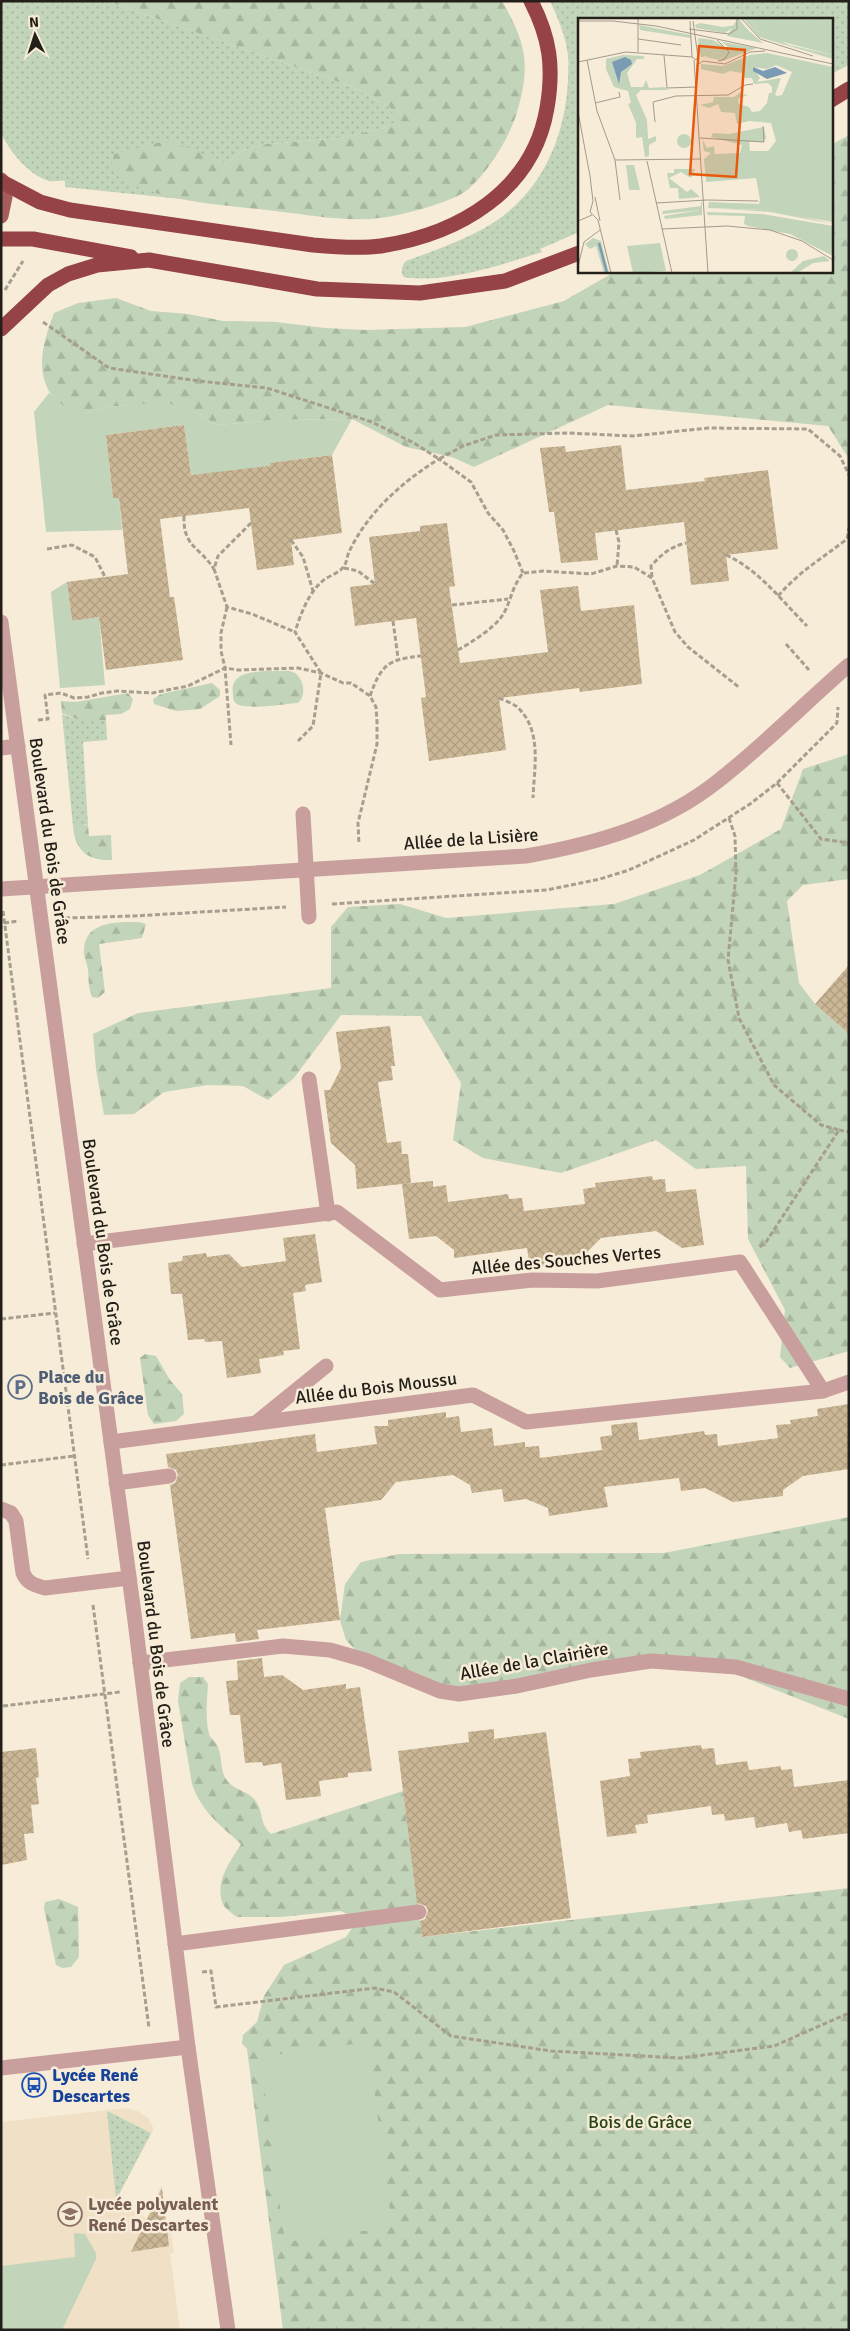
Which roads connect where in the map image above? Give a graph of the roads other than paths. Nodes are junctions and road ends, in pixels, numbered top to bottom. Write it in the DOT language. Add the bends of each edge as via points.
graph roads {
  1 [pos="530,1"];
  2 [pos="849,89"];
  3 [pos="832,99"];
  4 [pos="2,181"];
  5 [pos="1,216"];
  6 [pos="1,239"];
  7 [pos="578,253"];
  8 [pos="148,260"];
  9 [pos="1,329"];
  10 [pos="1,622"];
  11 [pos="849,665"];
  12 [pos="18,746"];
  13 [pos="1,748"];
  14 [pos="303,814"];
  15 [pos="306,869"];
  16 [pos="37,887"];
  17 [pos="1,889"];
  18 [pos="309,917"];
  19 [pos="309,1079"];
  20 [pos="328,1214"];
  21 [pos="84,1244"];
  22 [pos="326,1366"];
  23 [pos="849,1382"];
  24 [pos="823,1391"];
  25 [pos="257,1422"];
  26 [pos="110,1442"];
  27 [pos="169,1476"];
  28 [pos="116,1483"];
  29 [pos="1,1509"];
  30 [pos="129,1578"];
  31 [pos="140,1662"];
  32 [pos="849,1700"];
  33 [pos="419,1912"];
  34 [pos="175,1944"];
  35 [pos="188,2047"];
  36 [pos="1,2068"];
  37 [pos="228,2330"];
  1 -- 4 [label="highway" via="547,40 551,64 545,120 537,146 501,194 480,210 447,228 412,240 340,248 313,245 70,210 40,202"];
  2 -- 3 [label="highway"];
  4 -- 5 [label="main road" via="5,197"];
  6 -- 8 [label="highway" via="33,239"];
  7 -- 8 [label="highway" via="505,281 420,293 317,289"];
  8 -- 9 [label="highway" via="97,265 68,274 48,285"];
  10 -- 12 [label="street, Boulevard du Bois de Grâce"];
  11 -- 15 [label="street, Allée de la Lisière" via="718,781 658,818 619,834 590,844 526,856"];
  12 -- 13 [label="street"];
  12 -- 16 [label="street, Boulevard du Bois de Grâce"];
  14 -- 15 [label="street"];
  15 -- 16 [label="street, Allée de la Lisière"];
  15 -- 18 [label="street"];
  16 -- 17 [label="street, Allée de la Lisière"];
  16 -- 21 [label="street, Boulevard du Bois de Grâce"];
  19 -- 20 [label="street"];
  20 -- 21 [label="street, Allée des Souches Vertes"];
  20 -- 24 [label="street, Allée des Souches Vertes" via="337,1212 440,1290 532,1280 597,1280 740,1262"];
  21 -- 26 [label="street, Boulevard du Bois de Grâce"];
  22 -- 25 [label="street"];
  23 -- 24 [label="street, Allée du Bois Moussu"];
  24 -- 25 [label="street, Allée du Bois Moussu" via="526,1422 473,1395"];
  25 -- 26 [label="street, Allée du Bois Moussu"];
  26 -- 28 [label="street, Boulevard du Bois de Grâce"];
  27 -- 28 [label="street"];
  28 -- 30 [label="street, Boulevard du Bois de Grâce"];
  29 -- 30 [label="street" via="11,1513 16,1521 26,1580 45,1588"];
  30 -- 31 [label="street, Boulevard du Bois de Grâce"];
  31 -- 32 [label="street, Allée de la Clairière" via="284,1646 330,1650 365,1660 440,1691 458,1694 650,1661 736,1667"];
  31 -- 34 [label="street, Boulevard du Bois de Grâce"];
  33 -- 34 [label="street"];
  34 -- 35 [label="street, Boulevard du Bois de Grâce"];
  35 -- 36 [label="street"];
  35 -- 37 [label="street, Boulevard du Bois de Grâce"];
}
